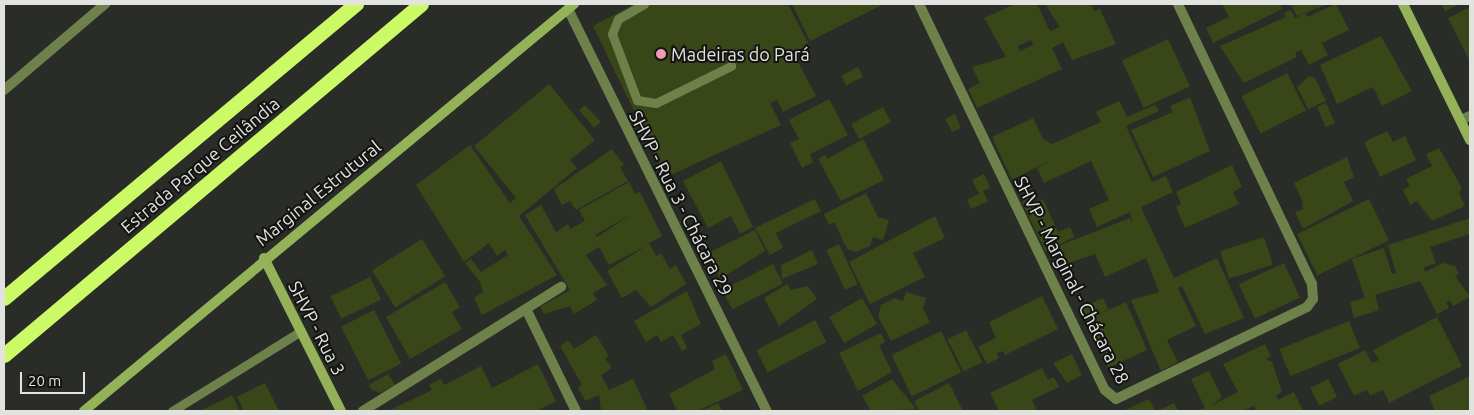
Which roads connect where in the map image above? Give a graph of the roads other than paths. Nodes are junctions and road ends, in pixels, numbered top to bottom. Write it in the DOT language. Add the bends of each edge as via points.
graph roads {
  1 [pos="105,4"];
  2 [pos="356,4"];
  3 [pos="421,4"];
  4 [pos="644,4"];
  5 [pos="919,4"];
  6 [pos="1178,4"];
  7 [pos="1403,4"];
  8 [pos="571,6"];
  9 [pos="730,66"];
  10 [pos="4,90"];
  11 [pos="1466,118"];
  12 [pos="1470,140"];
  13 [pos="264,258"];
  14 [pos="561,287"];
  15 [pos="4,298"];
  16 [pos="527,311"];
  17 [pos="301,332"];
  18 [pos="4,355"];
  19 [pos="84,411"];
  20 [pos="172,411"];
  21 [pos="341,411"];
  22 [pos="363,411"];
  23 [pos="576,411"];
  24 [pos="767,411"];
  1 -- 10 [label="street"];
  2 -- 15 [label="highway, Estrada Parque Ceilândia"];
  3 -- 18 [label="highway, Estrada Parque Ceilândia"];
  4 -- 9 [label="lane" via="618,19 612,34 636,100 656,103"];
  5 -- 6 [label="street, SHVP - Marginal - Chácara 28" via="1104,390 1116,399 1307,307 1314,299 1312,284"];
  7 -- 11 [label="main road"];
  8 -- 13 [label="main road, Marginal Estrutural"];
  8 -- 24 [label="street, SHVP - Rua 3 - Chácara 29"];
  11 -- 12 [label="main road"];
  13 -- 17 [label="main road, SHVP - Rua 3"];
  13 -- 19 [label="main road, Marginal Estrutural"];
  14 -- 16 [label="street"];
  16 -- 22 [label="street"];
  16 -- 23 [label="street"];
  17 -- 20 [label="lane"];
  17 -- 21 [label="main road, SHVP - Rua 3"];
}
